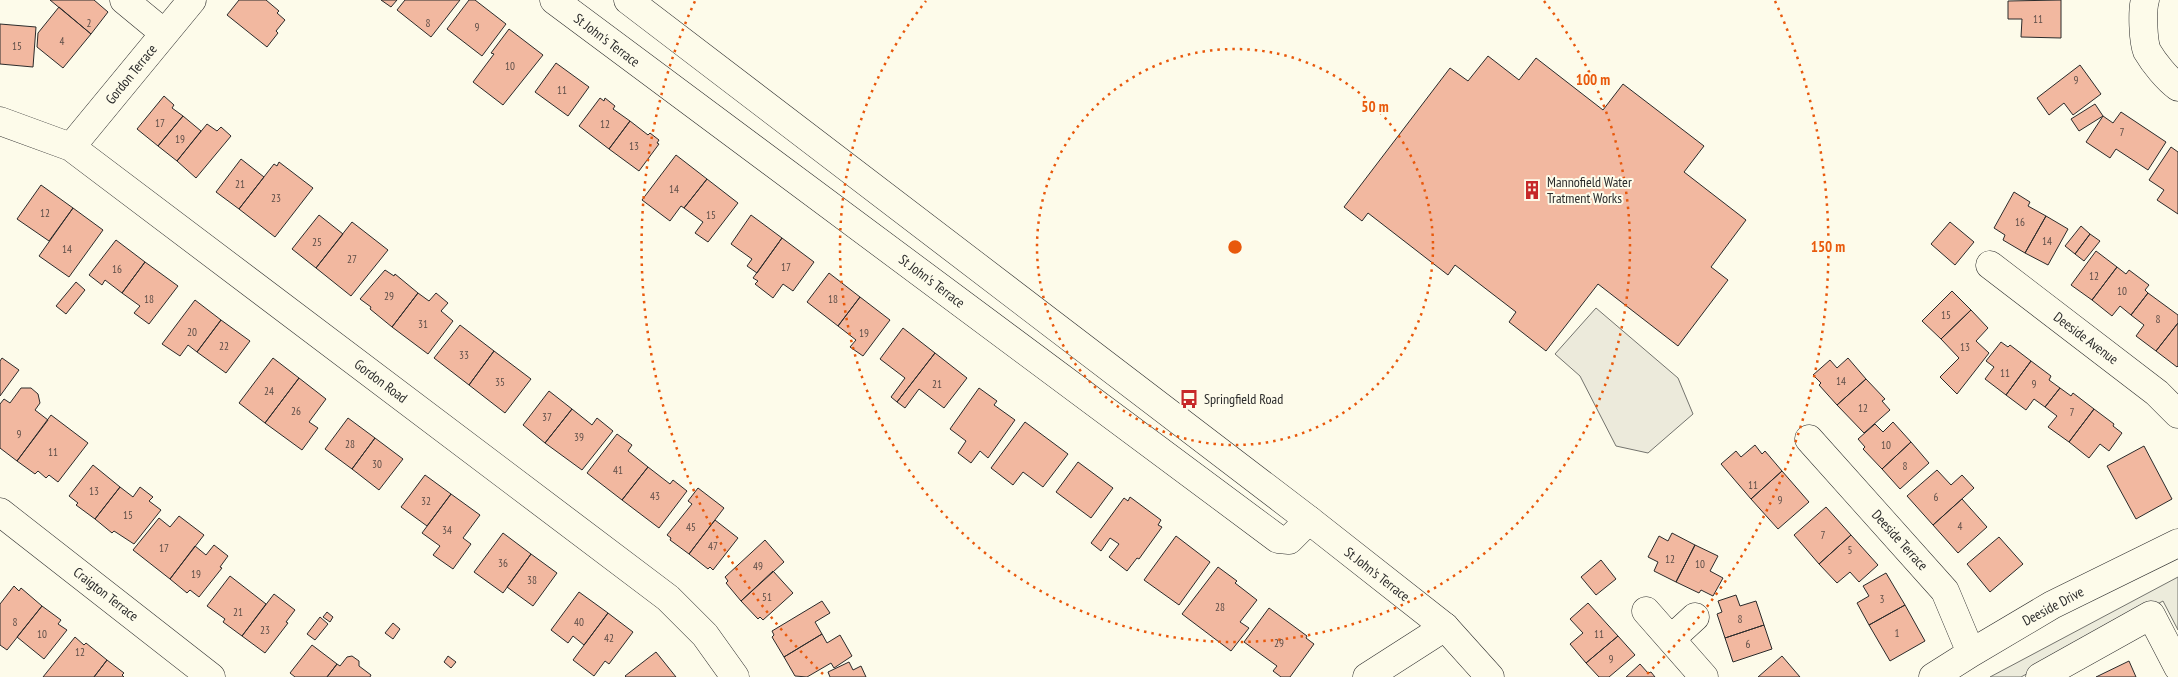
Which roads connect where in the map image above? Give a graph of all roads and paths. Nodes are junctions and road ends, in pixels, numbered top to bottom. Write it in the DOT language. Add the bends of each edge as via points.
graph roads {
  1 [pos="124,0"];
  2 [pos="192,0"];
  3 [pos="554,0"];
  4 [pos="628,0"];
  5 [pos="2145,0"];
  6 [pos="164,33"];
  7 [pos="2178,87"];
  8 [pos="0,121"];
  9 [pos="71,147"];
  10 [pos="1990,265"];
  11 [pos="2178,414"];
  12 [pos="1809,439"];
  13 [pos="0,512"];
  14 [pos="1310,520"];
  15 [pos="2178,543"];
  16 [pos="1646,611"];
  17 [pos="1695,617"];
  18 [pos="1445,627"];
  19 [pos="1671,639"];
  20 [pos="1971,653"];
  21 [pos="2178,667"];
  22 [pos="211,677"];
  23 [pos="735,677"];
  24 [pos="1367,677"];
  25 [pos="1490,677"];
  26 [pos="1704,677"];
  27 [pos="1934,677"];
  28 [pos="2040,677"];
  1 -- 6 [label="street"];
  2 -- 6 [label="street, Gordon Terrace"];
  3 -- 14 [label="street, St John's Terrace" via="1278,539 1289,540"];
  4 -- 14 [label="street, St John's Terrace"];
  5 -- 7 [label="street" via="2147,50"];
  6 -- 9 [label="street, Gordon Terrace"];
  8 -- 9 [label="street, Gordon Road"];
  9 -- 23 [label="street, Gordon Road" via="668,598 705,635"];
  10 -- 11 [label="street, Deeside Avenue" via="2157,393"];
  12 -- 20 [label="street, Deeside Terrace" via="1945,591"];
  13 -- 22 [label="street, Craigton Terrace"];
  14 -- 18 [label="street, St John's Terrace"];
  15 -- 20 [label="street, Deeside Drive" via="2052,605"];
  16 -- 19 [label="street"];
  17 -- 19 [label="street"];
  18 -- 24 [label="street"];
  18 -- 25 [label="street, St John's Terrace"];
  19 -- 26 [label="street"];
  20 -- 27 [label="street, Deeside Drive"];
  21 -- 28 [label="street" via="2151,616"];
}
